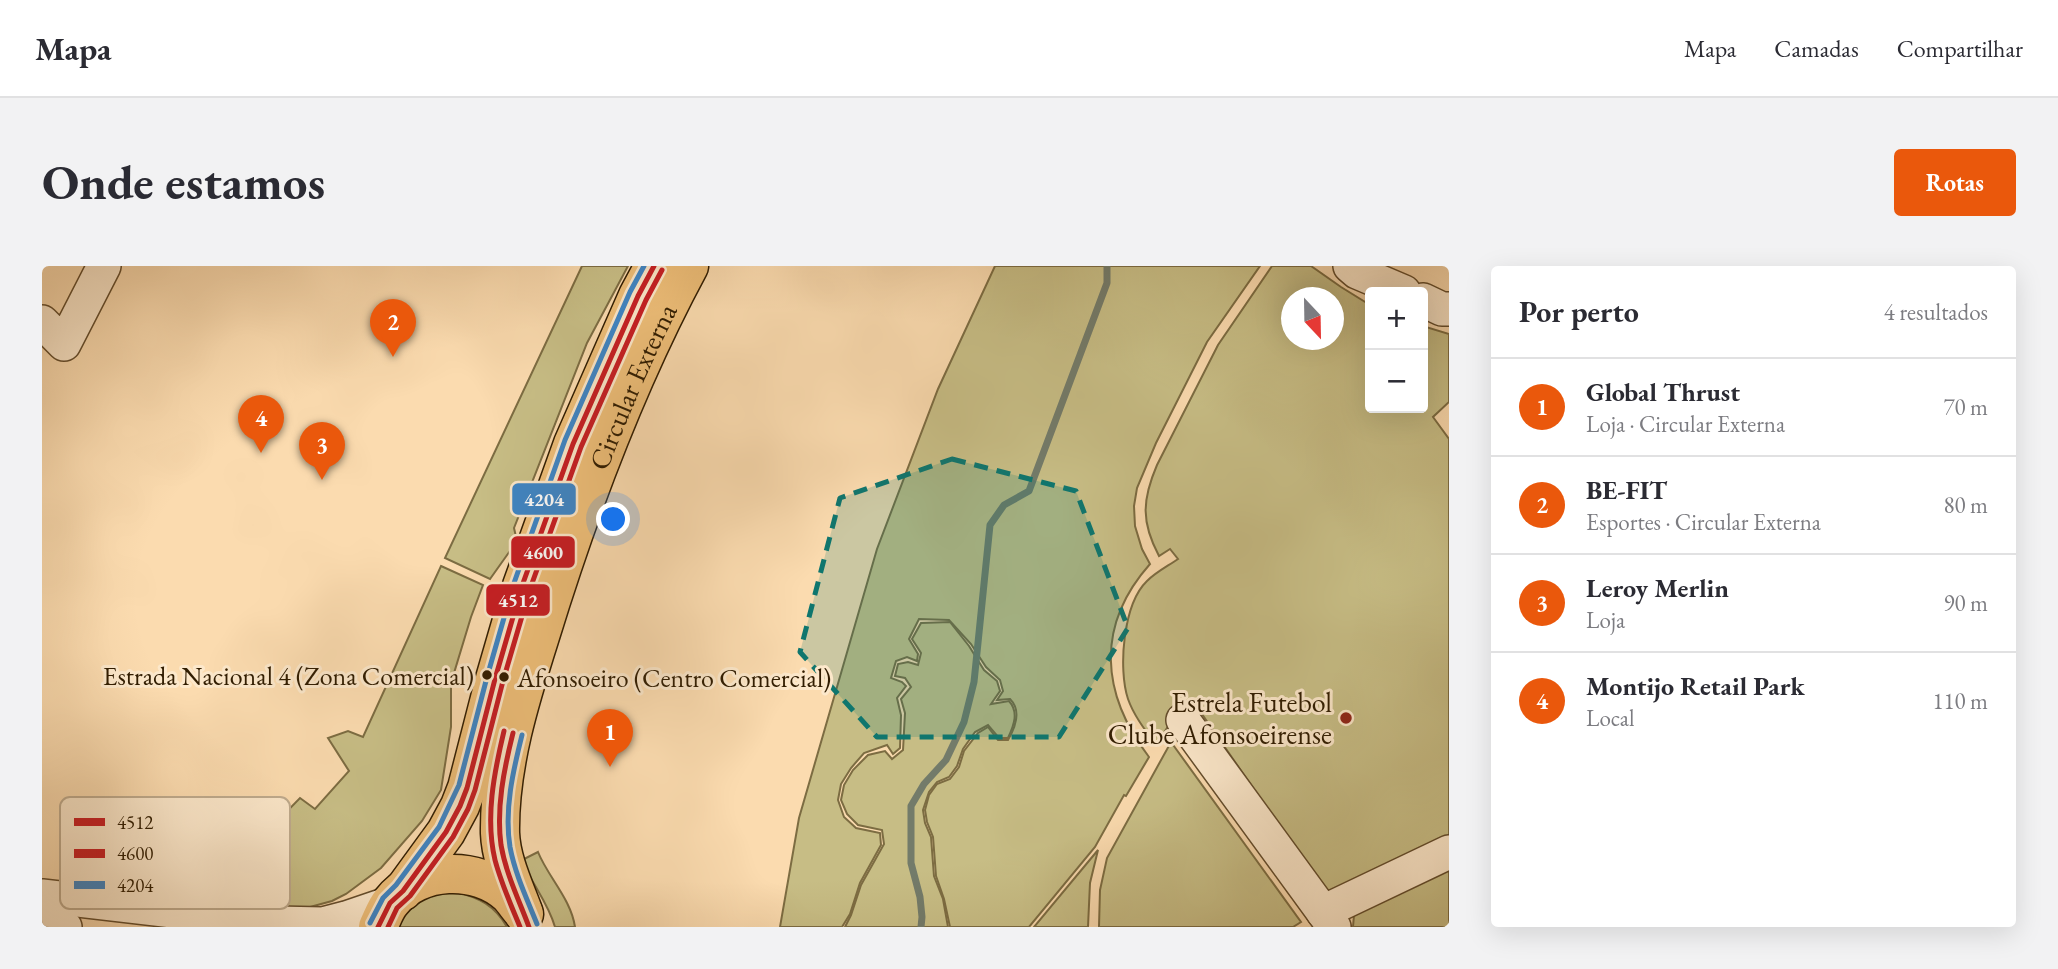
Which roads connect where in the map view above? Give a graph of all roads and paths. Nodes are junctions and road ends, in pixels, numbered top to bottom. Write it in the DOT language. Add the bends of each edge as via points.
graph roads {
  1 [pos="104,266"];
  2 [pos="654,266"];
  3 [pos="689,266"];
  4 [pos="1350,266"];
  5 [pos="1393,287"];
  6 [pos="1428,302"];
  7 [pos="1449,309"];
  8 [pos="53,333"];
  9 [pos="1183,720"];
  10 [pos="1449,852"];
  11 [pos="42,896"];
  12 [pos="60,898"];
  13 [pos="390,907"];
  14 [pos="155,909"];
  15 [pos="1329,919"];
  16 [pos="527,921"];
  17 [pos="42,924"];
  18 [pos="65,927"];
  1 -- 8 [label="street" via="76,324"];
  2 -- 13 [label="main road, Circular Externa" via="573,444 523,586 460,806"];
  3 -- 16 [label="main road, Circular Externa" via="602,456 525,684 507,757 500,837"];
  4 -- 5 [label="street"];
  6 -- 7 [label="street"];
  9 -- 15 [label="street"];
  10 -- 15 [label="street"];
  11 -- 12 [label="street"];
  13 -- 14 [label="street" via="323,924"];
  13 -- 16 [label="main road" via="418,881 441,874 466,874 489,881 509,895"];
  17 -- 18 [label="street"];
}
